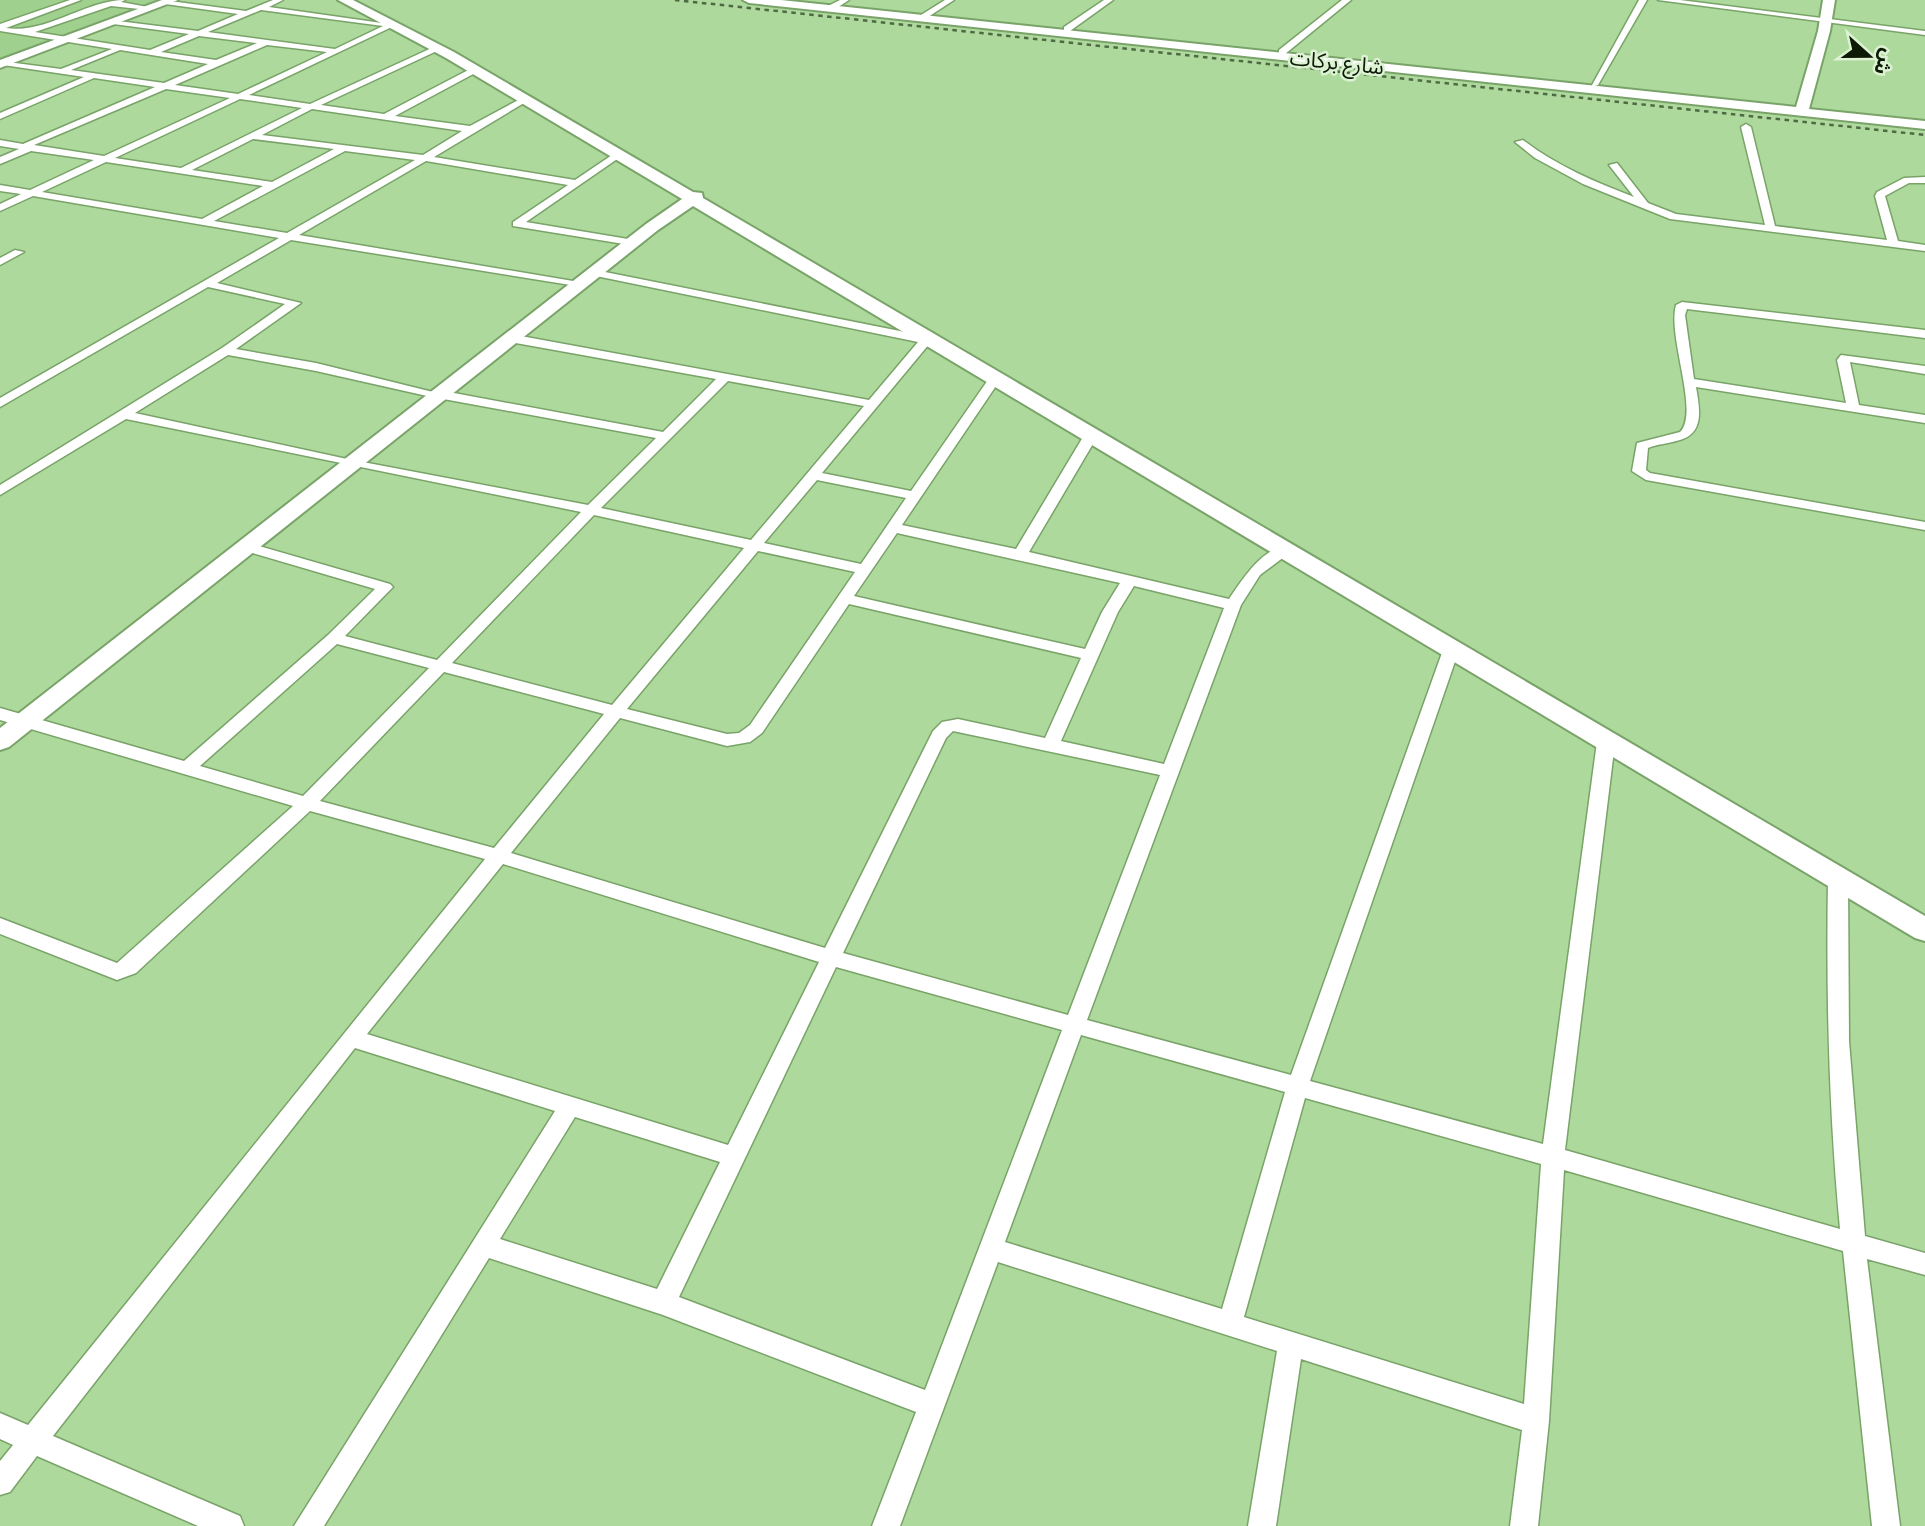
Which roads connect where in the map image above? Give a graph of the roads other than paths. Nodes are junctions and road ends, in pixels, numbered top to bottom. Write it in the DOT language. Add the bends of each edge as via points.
graph roads {
  1 [pos="77,0"];
  2 [pos="90,0"];
  3 [pos="121,0"];
  4 [pos="279,0"];
  5 [pos="344,0"];
  6 [pos="352,0"];
  7 [pos="749,0"];
  8 [pos="786,0"];
  9 [pos="950,0"];
  10 [pos="1109,0"];
  11 [pos="1347,0"];
  12 [pos="1643,0"];
  13 [pos="1662,0"];
  14 [pos="1821,0"];
  15 [pos="1829,0"];
  16 [pos="168,1"];
  17 [pos="110,3"];
  18 [pos="836,5"];
  19 [pos="149,8"];
  20 [pos="260,8"];
  21 [pos="248,13"];
  22 [pos="925,15"];
  23 [pos="384,19"];
  24 [pos="1822,20"];
  25 [pos="113,22"];
  26 [pos="1,29"];
  27 [pos="1067,29"];
  28 [pos="24,33"];
  29 [pos="201,33"];
  30 [pos="1925,33"];
  31 [pos="66,40"];
  32 [pos="266,42"];
  33 [pos="436,48"];
  34 [pos="119,49"];
  35 [pos="335,51"];
  36 [pos="1282,52"];
  37 [pos="150,53"];
  38 [pos="217,62"];
  39 [pos="2,63"];
  40 [pos="474,70"];
  41 [pos="61,71"];
  42 [pos="93,76"];
  43 [pos="163,85"];
  44 [pos="1594,85"];
  45 [pos="239,96"];
  46 [pos="525,100"];
  47 [pos="312,106"];
  48 [pos="1797,109"];
  49 [pos="0,116"];
  50 [pos="387,116"];
  51 [pos="1925,122"];
  52 [pos="1746,127"];
  53 [pos="471,129"];
  54 [pos="252,136"];
  55 [pos="1520,142"];
  56 [pos="0,143"];
  57 [pos="26,148"];
  58 [pos="343,148"];
  59 [pos="618,155"];
  60 [pos="425,158"];
  61 [pos="102,160"];
  62 [pos="0,161"];
  63 [pos="1614,164"];
  64 [pos="182,171"];
  65 [pos="1925,180"];
  66 [pos="577,183"];
  67 [pos="274,184"];
  68 [pos="0,188"];
  69 [pos="30,194"];
  70 [pos="690,195"];
  71 [pos="0,208"];
  72 [pos="1652,209"];
  73 [pos="202,223"];
  74 [pos="1771,230"];
  75 [pos="288,237"];
  76 [pos="624,241"];
  77 [pos="1893,244"];
  78 [pos="0,247"];
  79 [pos="1925,248"];
  80 [pos="0,262"];
  81 [pos="581,281"];
  82 [pos="208,284"];
  83 [pos="1923,334"];
  84 [pos="510,338"];
  85 [pos="926,340"];
  86 [pos="1925,350"];
  87 [pos="226,351"];
  88 [pos="1925,370"];
  89 [pos="724,378"];
  90 [pos="994,380"];
  91 [pos="1690,382"];
  92 [pos="0,387"];
  93 [pos="20,391"];
  94 [pos="432,393"];
  95 [pos="0,403"];
  96 [pos="873,404"];
  97 [pos="1853,407"];
  98 [pos="121,414"];
  99 [pos="1925,419"];
  100 [pos="665,436"];
  101 [pos="1090,437"];
  102 [pos="346,461"];
  103 [pos="814,475"];
  104 [pos="4,485"];
  105 [pos="915,496"];
  106 [pos="591,510"];
  107 [pos="1925,526"];
  108 [pos="894,528"];
  109 [pos="244,546"];
  110 [pos="753,547"];
  111 [pos="1283,551"];
  112 [pos="1020,554"];
  113 [pos="866,570"];
  114 [pos="1130,579"];
  115 [pos="846,599"];
  116 [pos="1233,605"];
  117 [pos="1387,607"];
  118 [pos="334,638"];
  119 [pos="1451,650"];
  120 [pos="1090,655"];
  121 [pos="440,666"];
  122 [pos="615,712"];
  123 [pos="8,719"];
  124 [pos="0,741"];
  125 [pos="1606,742"];
  126 [pos="1051,744"];
  127 [pos="187,768"];
  128 [pos="1170,771"];
  129 [pos="306,804"];
  130 [pos="499,856"];
  131 [pos="1838,879"];
  132 [pos="1925,919"];
  133 [pos="0,926"];
  134 [pos="1925,930"];
  135 [pos="831,958"];
  136 [pos="1073,1026"];
  137 [pos="351,1038"];
  138 [pos="1297,1088"];
  139 [pos="571,1105"];
  140 [pos="734,1157"];
  141 [pos="1553,1157"];
  142 [pos="1854,1243"];
  143 [pos="484,1245"];
  144 [pos="990,1248"];
  145 [pos="1925,1264"];
  146 [pos="663,1303"];
  147 [pos="1230,1324"];
  148 [pos="1291,1343"];
  149 [pos="931,1405"];
  150 [pos="1536,1421"];
  151 [pos="0,1426"];
  152 [pos="33,1440"];
  153 [pos="0,1482"];
  154 [pos="230,1526"];
  155 [pos="308,1526"];
  156 [pos="886,1526"];
  157 [pos="1263,1526"];
  158 [pos="1524,1526"];
  159 [pos="1886,1526"];
  1 -- 26 [label="street"];
  2 -- 17 [label="street"];
  3 -- 17 [label="street"];
  4 -- 20 [label="street"];
  5 -- 23 [label="street"];
  6 -- 23 [label="street"];
  7 -- 18 [label="street, شارع بركات"];
  8 -- 18 [label="street, شارع بركات"];
  9 -- 22 [label="street"];
  10 -- 27 [label="street"];
  11 -- 36 [label="street"];
  12 -- 44 [label="street"];
  13 -- 24 [label="street"];
  14 -- 24 [label="street"];
  15 -- 24 [label="street"];
  16 -- 19 [label="street"];
  16 -- 21 [label="street"];
  17 -- 19 [label="street"];
  17 -- 28 [label="street"];
  18 -- 22 [label="street, شارع بركات"];
  18 -- 48 [label="street, شارع بركات"];
  19 -- 25 [label="street"];
  20 -- 21 [label="street"];
  20 -- 23 [label="street"];
  21 -- 29 [label="street"];
  22 -- 27 [label="street, شارع بركات"];
  23 -- 33 [label="street"];
  23 -- 35 [label="street"];
  23 -- 70 [label="street" via="442,46"];
  24 -- 30 [label="street"];
  24 -- 48 [label="street"];
  25 -- 29 [label="street"];
  25 -- 31 [label="street"];
  26 -- 28 [label="street"];
  27 -- 36 [label="street, شارع بركات"];
  28 -- 31 [label="street"];
  29 -- 32 [label="street"];
  29 -- 37 [label="street"];
  31 -- 34 [label="street"];
  31 -- 39 [label="street"];
  32 -- 35 [label="street"];
  32 -- 38 [label="street"];
  33 -- 40 [label="street"];
  33 -- 47 [label="street"];
  34 -- 37 [label="street"];
  34 -- 41 [label="street"];
  35 -- 45 [label="street"];
  36 -- 44 [label="street, شارع بركات"];
  37 -- 38 [label="street"];
  38 -- 43 [label="street"];
  39 -- 41 [label="street"];
  40 -- 46 [label="street"];
  40 -- 50 [label="street"];
  41 -- 42 [label="street"];
  42 -- 43 [label="street"];
  42 -- 49 [label="street"];
  43 -- 45 [label="street"];
  43 -- 57 [label="street"];
  44 -- 48 [label="street, شارع بركات"];
  45 -- 47 [label="street"];
  45 -- 61 [label="street"];
  46 -- 53 [label="street"];
  46 -- 59 [label="street"];
  47 -- 50 [label="street"];
  47 -- 54 [label="street"];
  48 -- 51 [label="street, شارع بركات"];
  50 -- 53 [label="street"];
  52 -- 74 [label="street"];
  53 -- 60 [label="street"];
  54 -- 58 [label="street"];
  54 -- 64 [label="street"];
  55 -- 72 [label="street" via="1586,182"];
  56 -- 57 [label="street"];
  57 -- 61 [label="street"];
  57 -- 62 [label="street"];
  58 -- 60 [label="street"];
  58 -- 67 [label="street"];
  59 -- 66 [label="street"];
  59 -- 70 [label="street"];
  60 -- 66 [label="street"];
  60 -- 75 [label="street"];
  61 -- 64 [label="street"];
  61 -- 69 [label="street"];
  63 -- 72 [label="street" via="1636,197"];
  64 -- 67 [label="street"];
  65 -- 77 [label="street" via="1907,180 1880,196"];
  66 -- 76 [label="street" via="517,224"];
  67 -- 73 [label="street"];
  68 -- 69 [label="street"];
  69 -- 71 [label="street"];
  69 -- 73 [label="street"];
  70 -- 76 [label="street"];
  70 -- 81 [label="street"];
  70 -- 85 [label="street"];
  70 -- 117 [label="street"];
  72 -- 74 [label="street" via="1688,220"];
  73 -- 75 [label="street"];
  74 -- 77 [label="street"];
  75 -- 81 [label="street"];
  75 -- 82 [label="street"];
  76 -- 81 [label="street"];
  77 -- 79 [label="street"];
  78 -- 80 [label="street" via="19,251"];
  81 -- 84 [label="street"];
  81 -- 85 [label="street"];
  81 -- 94 [label="street"];
  82 -- 87 [label="street" via="295,303"];
  82 -- 93 [label="street"];
  83 -- 86 [label="street"];
  83 -- 91 [label="street" via="1682,305 1680,338"];
  84 -- 89 [label="street"];
  84 -- 94 [label="street"];
  85 -- 90 [label="street"];
  85 -- 96 [label="street"];
  87 -- 94 [label="street"];
  87 -- 98 [label="street"];
  88 -- 97 [label="street" via="1845,358"];
  89 -- 96 [label="street"];
  89 -- 100 [label="street"];
  90 -- 101 [label="street"];
  90 -- 105 [label="street"];
  91 -- 97 [label="street"];
  91 -- 107 [label="street" via="1689,430 1642,446 1641,474"];
  92 -- 93 [label="street"];
  93 -- 95 [label="street"];
  94 -- 100 [label="street"];
  94 -- 102 [label="street"];
  96 -- 103 [label="street"];
  97 -- 99 [label="street"];
  98 -- 102 [label="street"];
  98 -- 104 [label="street"];
  100 -- 106 [label="street"];
  101 -- 111 [label="street"];
  101 -- 112 [label="street"];
  102 -- 106 [label="street"];
  102 -- 109 [label="street"];
  102 -- 123 [label="street"];
  103 -- 105 [label="street"];
  103 -- 110 [label="street"];
  105 -- 108 [label="street"];
  106 -- 110 [label="street"];
  106 -- 121 [label="street"];
  108 -- 112 [label="street"];
  108 -- 113 [label="street"];
  109 -- 118 [label="street" via="385,587"];
  109 -- 123 [label="street"];
  110 -- 113 [label="street"];
  110 -- 122 [label="street"];
  111 -- 116 [label="street" via="1255,572"];
  111 -- 117 [label="street"];
  112 -- 114 [label="street"];
  113 -- 115 [label="street"];
  114 -- 116 [label="street"];
  114 -- 120 [label="street"];
  115 -- 120 [label="street"];
  115 -- 122 [label="street" via="755,729 744,738 727,740"];
  116 -- 128 [label="street"];
  117 -- 119 [label="street"];
  117 -- 132 [label="street"];
  118 -- 121 [label="street"];
  118 -- 127 [label="street"];
  119 -- 125 [label="street"];
  119 -- 138 [label="street"];
  120 -- 126 [label="street"];
  121 -- 122 [label="street"];
  121 -- 129 [label="street"];
  122 -- 130 [label="street"];
  123 -- 124 [label="street"];
  123 -- 127 [label="street"];
  125 -- 131 [label="street"];
  125 -- 141 [label="street"];
  126 -- 128 [label="street"];
  126 -- 135 [label="street" via="948,726 939,735"];
  127 -- 129 [label="street"];
  128 -- 136 [label="street"];
  129 -- 130 [label="street"];
  129 -- 133 [label="street" via="129,967 117,972"];
  130 -- 135 [label="street"];
  130 -- 137 [label="street"];
  131 -- 134 [label="street"];
  131 -- 142 [label="street" via="1838,1019"];
  135 -- 136 [label="street"];
  135 -- 140 [label="street"];
  136 -- 138 [label="street"];
  136 -- 144 [label="street"];
  137 -- 139 [label="street"];
  137 -- 152 [label="street"];
  138 -- 141 [label="street"];
  138 -- 147 [label="street"];
  139 -- 140 [label="street"];
  139 -- 143 [label="street"];
  140 -- 146 [label="street"];
  141 -- 142 [label="street"];
  141 -- 150 [label="street"];
  142 -- 145 [label="street"];
  142 -- 159 [label="street"];
  143 -- 146 [label="street"];
  143 -- 155 [label="street"];
  144 -- 147 [label="street"];
  144 -- 149 [label="street"];
  146 -- 149 [label="street"];
  147 -- 148 [label="street"];
  148 -- 150 [label="street"];
  148 -- 157 [label="street"];
  149 -- 156 [label="street"];
  150 -- 158 [label="street"];
  151 -- 152 [label="street"];
  152 -- 153 [label="street"];
  152 -- 154 [label="street"];
}
